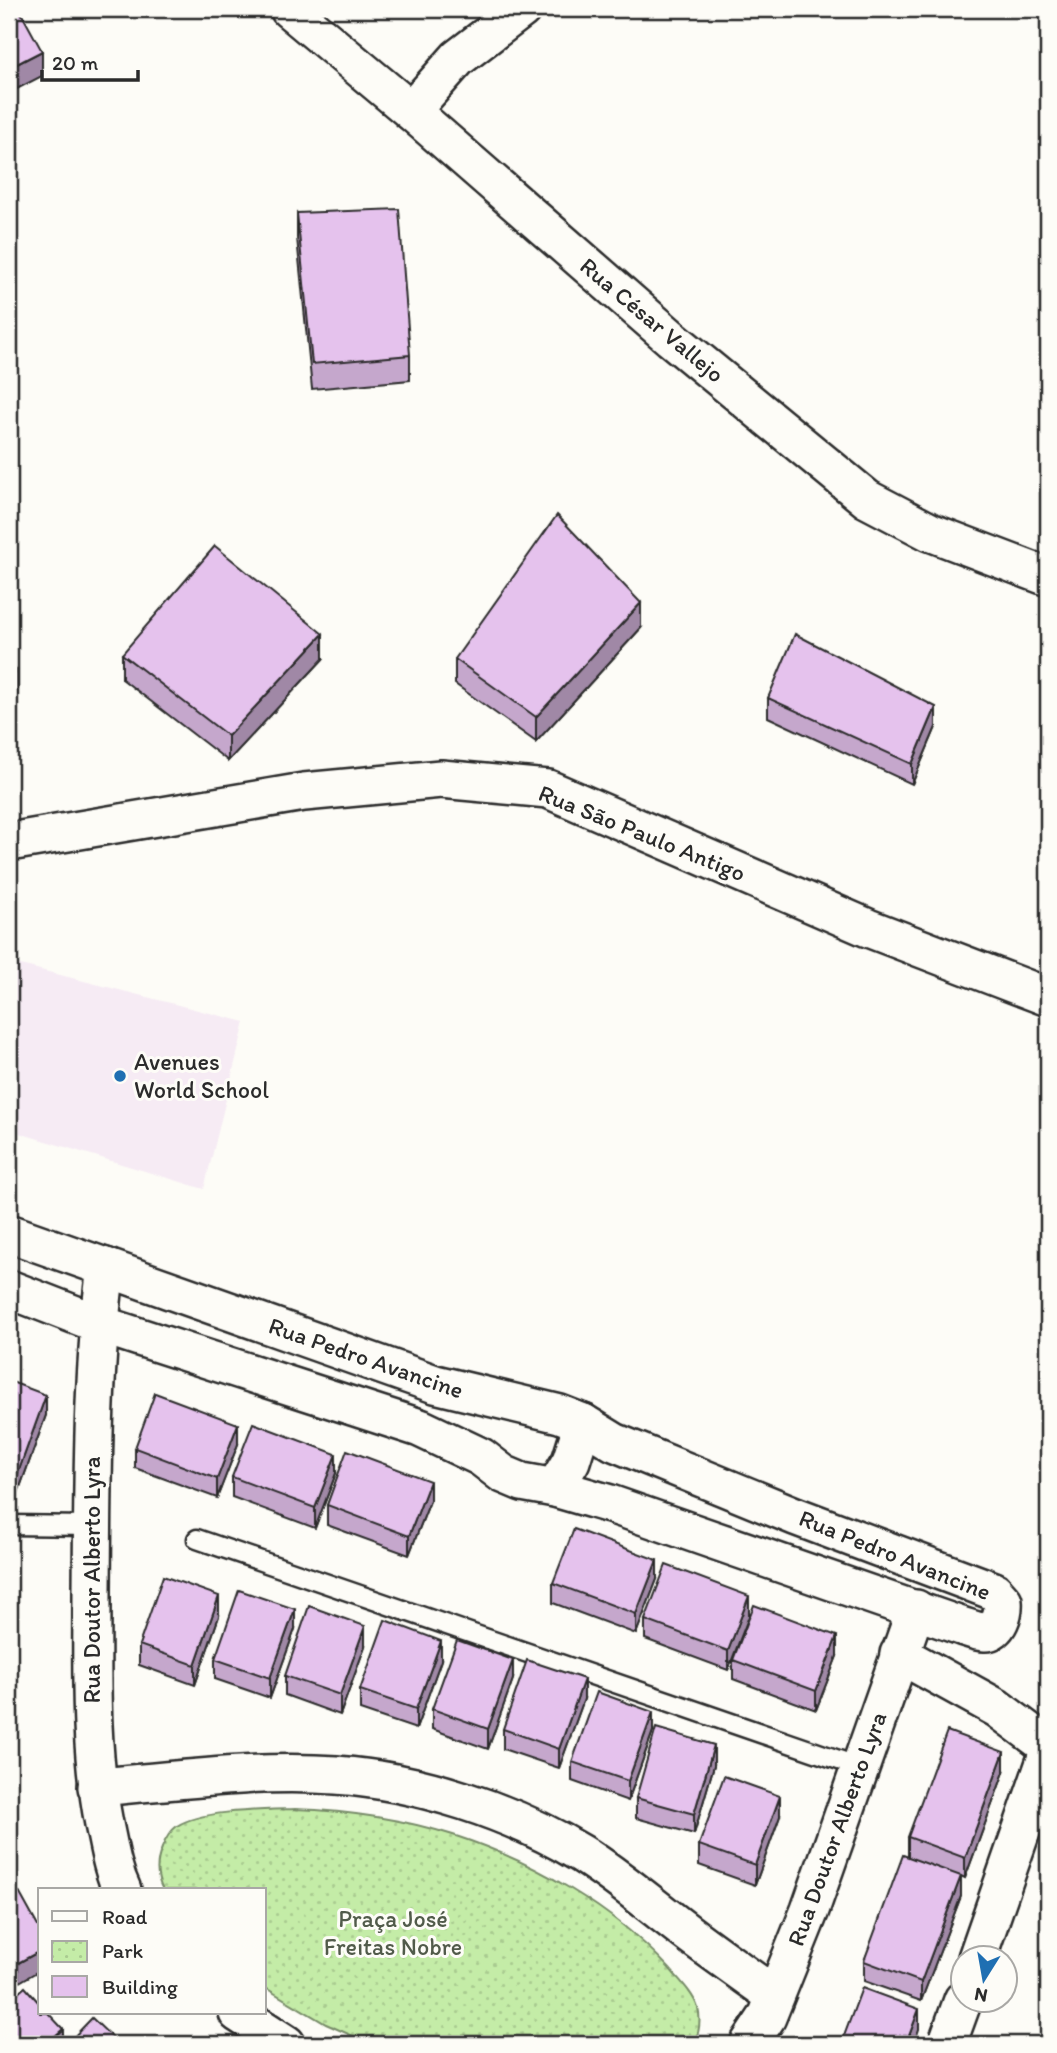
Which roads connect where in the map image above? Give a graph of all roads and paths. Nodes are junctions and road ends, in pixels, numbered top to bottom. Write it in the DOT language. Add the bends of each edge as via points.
graph roads {
  1 [pos="289,9"];
  2 [pos="522,9"];
  3 [pos="411,111"];
  4 [pos="1048,577"];
  5 [pos="9,842"];
  6 [pos="1048,997"];
  7 [pos="9,1233"];
  8 [pos="106,1267"];
  9 [pos="9,1289"];
  10 [pos="99,1324"];
  11 [pos="511,1403"];
  12 [pos="583,1423"];
  13 [pos="481,1457"];
  14 [pos="555,1488"];
  15 [pos="9,1525"];
  16 [pos="93,1526"];
  17 [pos="197,1539"];
  18 [pos="916,1609"];
  19 [pos="899,1654"];
  20 [pos="1048,1746"];
  21 [pos="1048,1754"];
  22 [pos="859,1767"];
  23 [pos="97,1787"];
  24 [pos="1039,1813"];
  25 [pos="121,1888"];
  26 [pos="983,1944"];
  27 [pos="775,1996"];
  28 [pos="240,2014"];
  29 [pos="958,2014"];
  30 [pos="286,2044"];
  31 [pos="749,2044"];
  32 [pos="947,2044"];
  1 -- 3 [label="street, Rua César Vallejo"];
  2 -- 3 [label="street" via="458,58"];
  3 -- 4 [label="street, Rua César Vallejo" via="671,338 867,499 930,532"];
  5 -- 6 [label="street, Rua São Paulo Antigo" via="304,792 441,779 548,789 868,928"];
  7 -- 8 [label="street, Rua Pedro Avancine"];
  8 -- 10 [label="street, Rua Doutor Alberto Lyra"];
  8 -- 11 [label="street, Rua Pedro Avancine" via="435,1384"];
  9 -- 10 [label="street, Rua Pedro Avancine"];
  10 -- 13 [label="street, Rua Pedro Avancine" via="420,1427"];
  10 -- 16 [label="street, Rua Doutor Alberto Lyra"];
  11 -- 12 [label="street, Rua Pedro Avancine"];
  11 -- 13 [label="street" via="494,1423"];
  12 -- 14 [label="street" via="571,1461"];
  12 -- 18 [label="street, Rua Pedro Avancine" via="614,1442 994,1591 1003,1601 1004,1611 993,1630 986,1633"];
  13 -- 14 [label="street, Rua Pedro Avancine" via="522,1482"];
  14 -- 18 [label="street, Rua Pedro Avancine"];
  15 -- 16 [label="lane"];
  16 -- 23 [label="street, Rua Doutor Alberto Lyra" via="91,1726"];
  17 -- 22 [label="lane"];
  18 -- 19 [label="street, Rua Doutor Alberto Lyra"];
  19 -- 20 [label="street" via="997,1708"];
  19 -- 22 [label="street, Rua Doutor Alberto Lyra"];
  21 -- 24 [label="street"];
  22 -- 27 [label="street, Rua Doutor Alberto Lyra"];
  23 -- 25 [label="street, Rua Doutor Alberto Lyra" via="113,1870"];
  23 -- 27 [label="street" via="280,1774 336,1775 393,1783 481,1806 602,1867"];
  24 -- 26 [label="street"];
  27 -- 31 [label="street, Rua Doutor Alberto Lyra"];
  28 -- 30 [label="street"];
  29 -- 32 [label="street"];
}
